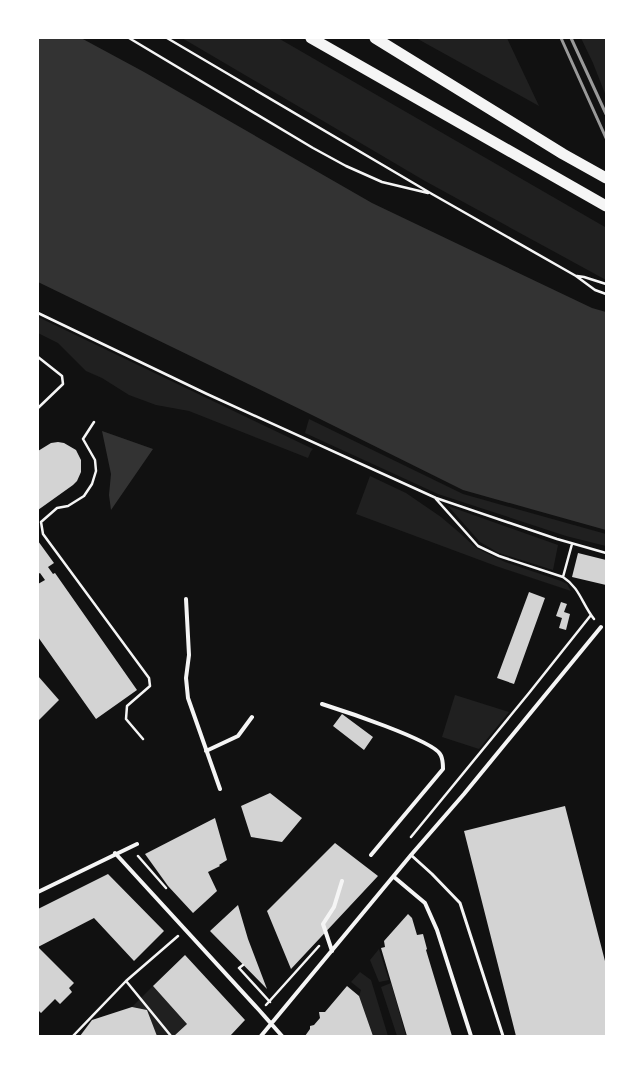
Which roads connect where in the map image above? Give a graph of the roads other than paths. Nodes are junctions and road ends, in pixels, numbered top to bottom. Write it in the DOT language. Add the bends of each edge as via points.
graph roads {
  1 [pos="311,38"];
  2 [pos="375,38"];
  3 [pos="606,178"];
  4 [pos="606,206"];
  5 [pos="186,600"];
  6 [pos="601,627"];
  7 [pos="322,704"];
  8 [pos="252,716"];
  9 [pos="206,751"];
  10 [pos="220,789"];
  11 [pos="137,844"];
  12 [pos="115,853"];
  13 [pos="371,855"];
  14 [pos="411,855"];
  15 [pos="394,876"];
  16 [pos="342,881"];
  17 [pos="38,892"];
  18 [pos="332,951"];
  19 [pos="271,1023"];
  20 [pos="262,1036"];
  21 [pos="282,1036"];
  22 [pos="471,1036"];
  23 [pos="503,1036"];
  1 -- 4 [label="highway"];
  2 -- 3 [label="highway"];
  5 -- 9 [label="street" via="188,698"];
  6 -- 14 [label="street"];
  7 -- 13 [label="street" via="423,741 440,754 443,769"];
  8 -- 9 [label="street" via="238,736"];
  9 -- 10 [label="street"];
  11 -- 12 [label="street"];
  12 -- 17 [label="street"];
  12 -- 19 [label="street"];
  14 -- 15 [label="street"];
  14 -- 23 [label="lane" via="460,903"];
  15 -- 18 [label="street"];
  15 -- 22 [label="street" via="424,903 437,930"];
  16 -- 18 [label="street" via="334,907 323,924"];
  18 -- 19 [label="street"];
  19 -- 20 [label="street"];
  19 -- 21 [label="street"];
}
